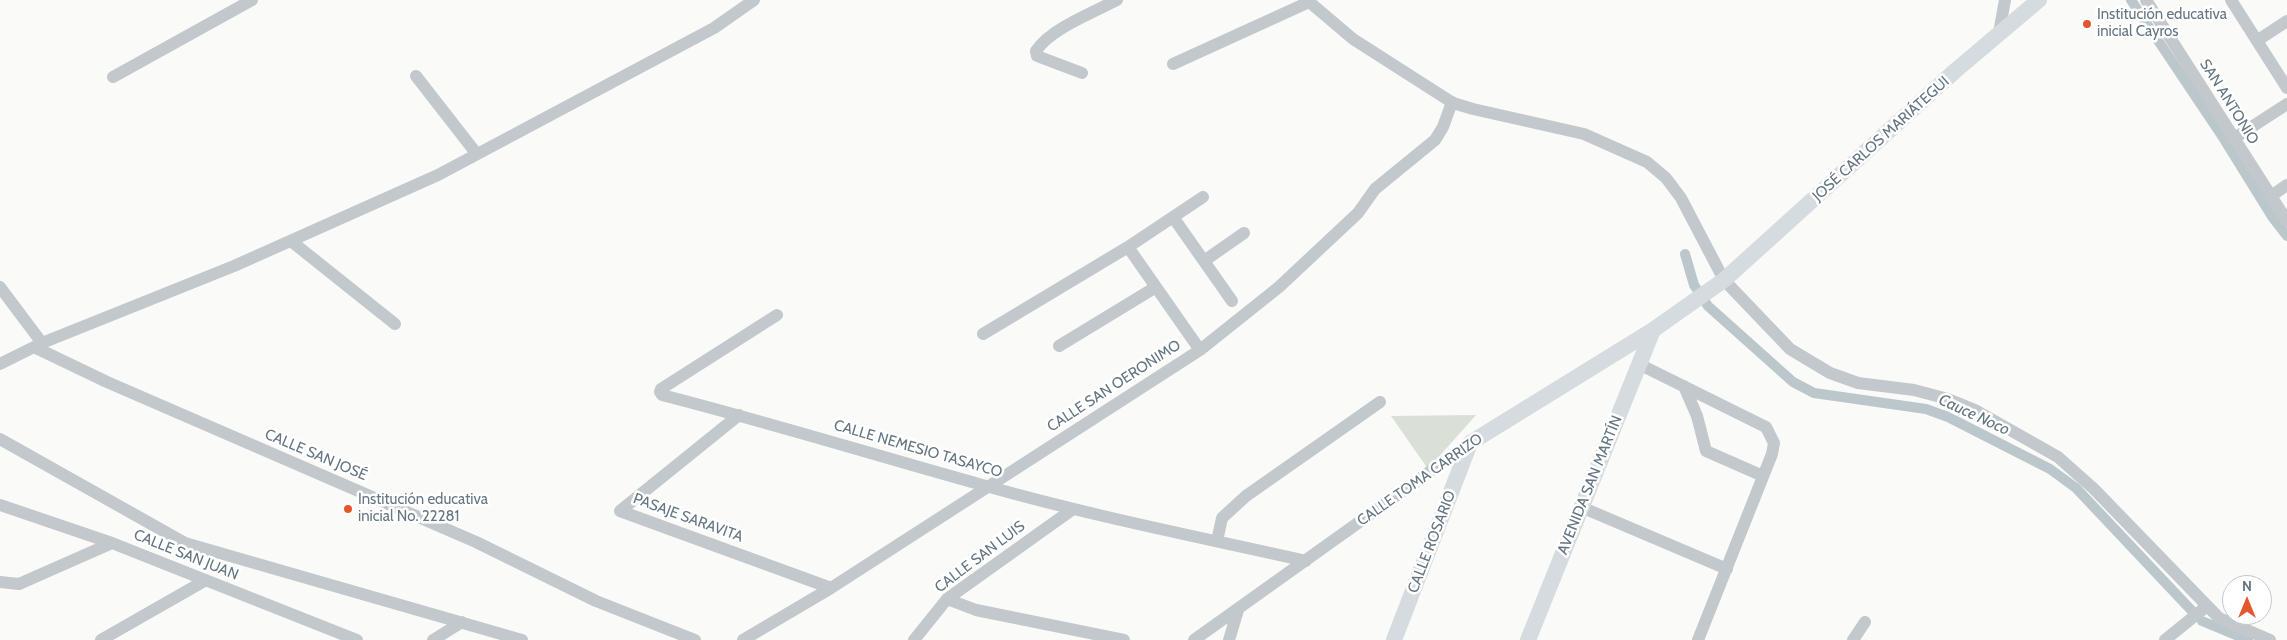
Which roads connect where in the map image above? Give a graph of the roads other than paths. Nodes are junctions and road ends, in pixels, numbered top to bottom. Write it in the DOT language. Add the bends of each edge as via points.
graph roads {
  1 [pos="252,0"];
  2 [pos="754,0"];
  3 [pos="1117,0"];
  4 [pos="2006,0"];
  5 [pos="2039,0"];
  6 [pos="2231,0"];
  7 [pos="1308,1"];
  8 [pos="2150,2"];
  9 [pos="2287,21"];
  10 [pos="1999,33"];
  11 [pos="2258,40"];
  12 [pos="1172,64"];
  13 [pos="1082,73"];
  14 [pos="416,76"];
  15 [pos="113,77"];
  16 [pos="2287,88"];
  17 [pos="1452,102"];
  18 [pos="2287,104"];
  19 [pos="2233,139"];
  20 [pos="476,153"];
  21 [pos="2287,185"];
  22 [pos="2271,196"];
  23 [pos="1203,197"];
  24 [pos="1173,217"];
  25 [pos="2287,221"];
  26 [pos="1244,233"];
  27 [pos="290,241"];
  28 [pos="1128,247"];
  29 [pos="1204,261"];
  30 [pos="0,288"];
  31 [pos="1156,288"];
  32 [pos="1712,288"];
  33 [pos="1232,302"];
  34 [pos="776,315"];
  35 [pos="395,324"];
  36 [pos="1653,330"];
  37 [pos="983,334"];
  38 [pos="38,345"];
  39 [pos="1059,346"];
  40 [pos="1200,350"];
  41 [pos="0,364"];
  42 [pos="1639,364"];
  43 [pos="1684,386"];
  44 [pos="1380,402"];
  45 [pos="739,415"];
  46 [pos="0,439"];
  47 [pos="1470,443"];
  48 [pos="1763,476"];
  49 [pos="986,486"];
  50 [pos="0,505"];
  51 [pos="1581,507"];
  52 [pos="1074,509"];
  53 [pos="1217,541"];
  54 [pos="112,542"];
  55 [pos="1306,561"];
  56 [pos="1727,569"];
  57 [pos="206,580"];
  58 [pos="0,582"];
  59 [pos="831,588"];
  60 [pos="947,599"];
  61 [pos="2207,606"];
  62 [pos="1238,610"];
  63 [pos="462,622"];
  64 [pos="1865,622"];
  65 [pos="101,640"];
  66 [pos="357,640"];
  67 [pos="433,640"];
  68 [pos="522,640"];
  69 [pos="695,640"];
  70 [pos="743,640"];
  71 [pos="914,640"];
  72 [pos="1124,640"];
  73 [pos="1194,640"];
  74 [pos="1229,640"];
  75 [pos="1394,640"];
  76 [pos="1528,640"];
  77 [pos="1698,640"];
  78 [pos="1853,640"];
  79 [pos="2165,640"];
  80 [pos="2270,640"];
  1 -- 15 [label="street"];
  2 -- 20 [label="street" via="714,28"];
  3 -- 13 [label="street" via="1061,29 1036,51 1037,56"];
  4 -- 10 [label="street"];
  5 -- 10 [label="main road, JOSÉ CARLOS MARIÁTEGUI"];
  6 -- 11 [label="street"];
  7 -- 12 [label="street"];
  7 -- 17 [label="street" via="1353,38"];
  8 -- 19 [label="street, SAN ANTONIO"];
  9 -- 11 [label="street"];
  10 -- 32 [label="main road, JOSÉ CARLOS MARIÁTEGUI"];
  11 -- 16 [label="street"];
  14 -- 20 [label="street"];
  17 -- 32 [label="street" via="1584,134 1647,162 1666,178 1681,198"];
  17 -- 40 [label="street, CALLE SAN OERONIMO" via="1435,140 1375,189 1358,213 1279,287"];
  18 -- 19 [label="street"];
  19 -- 22 [label="street, SAN ANTONIO"];
  20 -- 27 [label="street" via="438,174"];
  21 -- 22 [label="street"];
  22 -- 25 [label="street, SAN ANTONIO"];
  23 -- 24 [label="street"];
  24 -- 28 [label="street"];
  24 -- 29 [label="street"];
  26 -- 29 [label="street"];
  27 -- 35 [label="street"];
  27 -- 38 [label="street"];
  28 -- 31 [label="street"];
  28 -- 37 [label="street"];
  29 -- 33 [label="street"];
  30 -- 38 [label="street"];
  31 -- 39 [label="street"];
  31 -- 40 [label="street"];
  32 -- 36 [label="main road, JOSÉ CARLOS MARIÁTEGUI"];
  32 -- 61 [label="street" via="1790,349 1830,373 1858,382 1914,390 1948,399 1975,410 2058,457 2094,489"];
  34 -- 45 [label="street, CALLE NEMESIO TASAYCO" via="661,389 662,395"];
  36 -- 42 [label="main road, AVENIDA SAN MARTÍN"];
  36 -- 47 [label="main road, CALLE TOMA CARRIZO"];
  38 -- 41 [label="street"];
  38 -- 69 [label="street, CALLE SAN JOSÉ" via="106,382 476,542 596,601"];
  40 -- 49 [label="street, CALLE SAN OERONIMO"];
  42 -- 43 [label="street"];
  42 -- 51 [label="main road, AVENIDA SAN MARTÍN"];
  43 -- 48 [label="street" via="1706,451"];
  43 -- 48 [label="street" via="1766,427 1774,443"];
  44 -- 53 [label="street" via="1246,496 1222,518"];
  45 -- 49 [label="street, CALLE NEMESIO TASAYCO"];
  45 -- 59 [label="street, PASAJE SARAVITA" via="620,511"];
  46 -- 63 [label="street" via="185,543"];
  47 -- 55 [label="street, CALLE TOMA CARRIZO"];
  47 -- 75 [label="main road, CALLE ROSARIO"];
  48 -- 56 [label="street"];
  49 -- 52 [label="street, CALLE NEMESIO TASAYCO"];
  49 -- 59 [label="street, CALLE SAN OERONIMO"];
  50 -- 54 [label="street, CALLE SAN JUAN"];
  51 -- 56 [label="street"];
  51 -- 76 [label="main road, AVENIDA SAN MARTÍN"];
  52 -- 53 [label="street, CALLE NEMESIO TASAYCO"];
  52 -- 60 [label="street, CALLE SAN LUIS"];
  53 -- 55 [label="street, CALLE NEMESIO TASAYCO"];
  54 -- 57 [label="street, CALLE SAN JUAN"];
  54 -- 58 [label="street" via="19,584"];
  55 -- 62 [label="street, CALLE TOMA CARRIZO"];
  56 -- 77 [label="street"];
  57 -- 65 [label="street"];
  57 -- 66 [label="street, CALLE SAN JUAN"];
  59 -- 70 [label="street, CALLE SAN OERONIMO"];
  60 -- 71 [label="street, CALLE SAN LUIS"];
  60 -- 72 [label="street" via="976,610"];
  61 -- 79 [label="street"];
  61 -- 80 [label="street" via="2219,618"];
  62 -- 73 [label="street, CALLE TOMA CARRIZO"];
  62 -- 74 [label="street"];
  63 -- 67 [label="street"];
  63 -- 68 [label="street"];
  64 -- 78 [label="street"];
}
